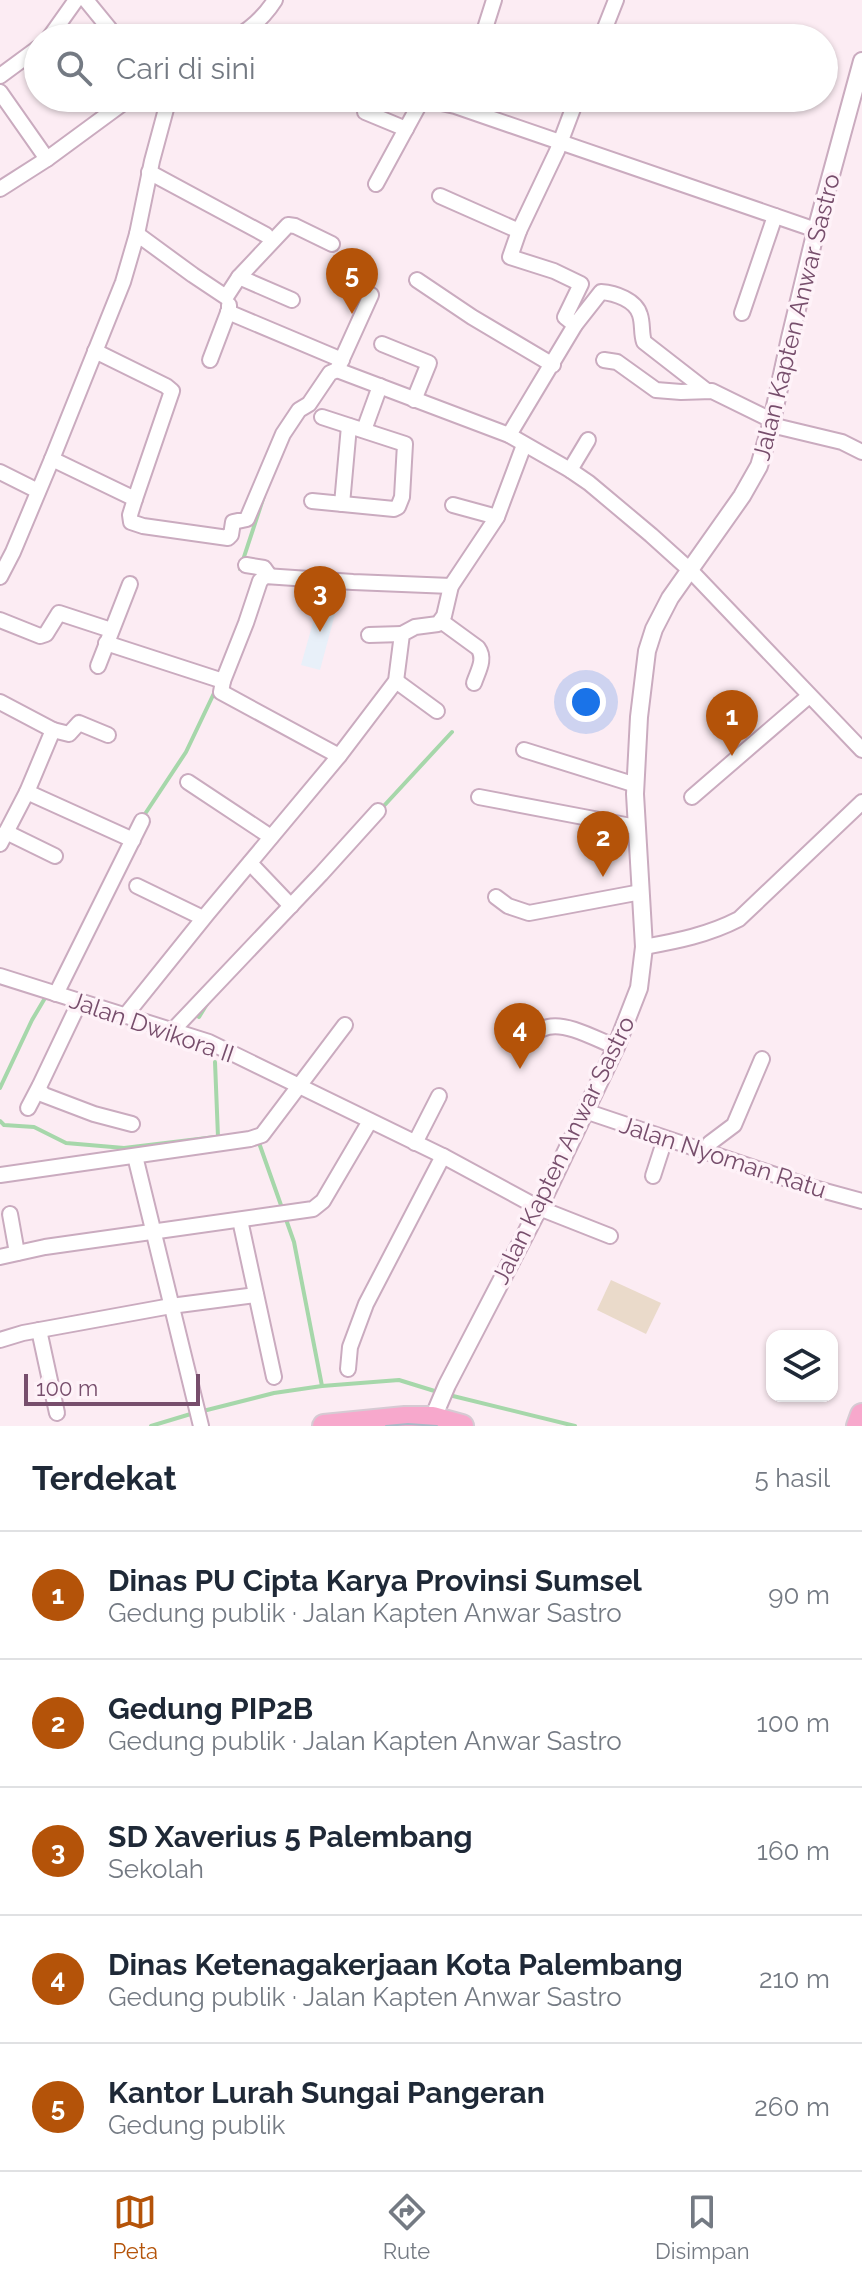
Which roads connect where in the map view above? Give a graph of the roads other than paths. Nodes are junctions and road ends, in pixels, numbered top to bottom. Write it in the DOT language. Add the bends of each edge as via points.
graph roads {
  1 [pos="76,0"];
  2 [pos="86,0"];
  3 [pos="275,0"];
  4 [pos="494,0"];
  5 [pos="616,0"];
  6 [pos="59,24"];
  7 [pos="106,24"];
  8 [pos="256,24"];
  9 [pos="486,24"];
  10 [pos="607,24"];
  11 [pos="24,58"];
  12 [pos="862,61"];
  13 [pos="0,76"];
  14 [pos="0,92"];
  15 [pos="111,112"];
  16 [pos="165,112"];
  17 [pos="365,112"];
  18 [pos="415,112"];
  19 [pos="482,112"];
  20 [pos="572,112"];
  21 [pos="406,129"];
  22 [pos="561,143"];
  23 [pos="47,159"];
  24 [pos="149,172"];
  25 [pos="376,184"];
  26 [pos="0,189"];
  27 [pos="440,196"];
  28 [pos="775,216"];
  29 [pos="816,230"];
  30 [pos="519,231"];
  31 [pos="137,234"];
  32 [pos="266,235"];
  33 [pos="332,244"];
  34 [pos="239,277"];
  35 [pos="417,280"];
  36 [pos="371,295"];
  37 [pos="292,300"];
  38 [pos="227,304"];
  39 [pos="742,313"];
  40 [pos="575,325"];
  41 [pos="382,344"];
  42 [pos="95,351"];
  43 [pos="210,360"];
  44 [pos="604,360"];
  45 [pos="340,365"];
  46 [pos="553,365"];
  47 [pos="380,386"];
  48 [pos="707,391"];
  49 [pos="414,400"];
  50 [pos="322,417"];
  51 [pos="772,423"];
  52 [pos="356,428"];
  53 [pos="509,435"];
  54 [pos="588,440"];
  55 [pos="524,445"];
  56 [pos="862,452"];
  57 [pos="52,459"];
  58 [pos="570,470"];
  59 [pos="0,472"];
  60 [pos="38,491"];
  61 [pos="135,499"];
  62 [pos="312,501"];
  63 [pos="342,504"];
  64 [pos="453,505"];
  65 [pos="497,517"];
  66 [pos="246,565"];
  67 [pos="689,570"];
  68 [pos="269,575"];
  69 [pos="0,577"];
  70 [pos="130,584"];
  71 [pos="451,586"];
  72 [pos="0,620"];
  73 [pos="441,621"];
  74 [pos="402,634"];
  75 [pos="369,635"];
  76 [pos="108,637"];
  77 [pos="98,666"];
  78 [pos="220,680"];
  79 [pos="396,681"];
  80 [pos="474,683"];
  81 [pos="809,696"];
  82 [pos="0,702"];
  83 [pos="437,711"];
  84 [pos="53,730"];
  85 [pos="108,735"];
  86 [pos="524,750"];
  87 [pos="862,750"];
  88 [pos="339,756"];
  89 [pos="188,782"];
  90 [pos="636,785"];
  91 [pos="27,792"];
  92 [pos="479,797"];
  93 [pos="692,797"];
  94 [pos="862,802"];
  95 [pos="378,811"];
  96 [pos="142,821"];
  97 [pos="636,827"];
  98 [pos="271,837"];
  99 [pos="3,838"];
  100 [pos="132,839"];
  101 [pos="55,856"];
  102 [pos="250,863"];
  103 [pos="137,886"];
  104 [pos="641,892"];
  105 [pos="496,897"];
  106 [pos="291,906"];
  107 [pos="203,918"];
  108 [pos="644,947"];
  109 [pos="0,976"];
  110 [pos="51,993"];
  111 [pos="80,1001"];
  112 [pos="125,1016"];
  113 [pos="345,1025"];
  114 [pos="174,1029"];
  115 [pos="513,1044"];
  116 [pos="616,1047"];
  117 [pos="762,1059"];
  118 [pos="39,1087"];
  119 [pos="306,1089"];
  120 [pos="439,1096"];
  121 [pos="28,1108"];
  122 [pos="585,1111"];
  123 [pos="370,1121"];
  124 [pos="132,1124"];
  125 [pos="665,1139"];
  126 [pos="415,1143"];
  127 [pos="705,1152"];
  128 [pos="135,1156"];
  129 [pos="443,1156"];
  130 [pos="0,1175"];
  131 [pos="653,1176"];
  132 [pos="862,1201"];
  133 [pos="539,1208"];
  134 [pos="10,1214"];
  135 [pos="240,1220"];
  136 [pos="153,1231"];
  137 [pos="610,1236"];
  138 [pos="17,1253"];
  139 [pos="0,1257"];
  140 [pos="256,1295"];
  141 [pos="171,1306"];
  142 [pos="39,1330"];
  143 [pos="0,1340"];
  144 [pos="348,1369"];
  145 [pos="274,1377"];
  146 [pos="57,1413"];
  147 [pos="435,1413"];
  148 [pos="862,1415"];
  149 [pos="199,1420"];
  150 [pos="331,1425"];
  151 [pos="462,1426"];
  152 [pos="858,1426"];
  1 -- 6 [label="street"];
  2 -- 7 [label="street"];
  3 -- 8 [label="street"];
  4 -- 9 [label="street"];
  5 -- 10 [label="street"];
  11 -- 13 [label="street"];
  12 -- 29 [label="street, Jalan Kapten Anwar Sastro"];
  14 -- 23 [label="street"];
  15 -- 23 [label="street"];
  16 -- 24 [label="street"];
  17 -- 21 [label="street"];
  18 -- 21 [label="street"];
  19 -- 22 [label="street"];
  20 -- 22 [label="street"];
  21 -- 25 [label="street"];
  22 -- 28 [label="street"];
  22 -- 30 [label="street"];
  23 -- 26 [label="street"];
  24 -- 31 [label="street"];
  24 -- 32 [label="street"];
  27 -- 30 [label="street"];
  28 -- 29 [label="street"];
  28 -- 39 [label="street"];
  29 -- 51 [label="street, Jalan Kapten Anwar Sastro"];
  30 -- 40 [label="street" via="510,257 581,284 565,317"];
  31 -- 38 [label="street"];
  31 -- 42 [label="street"];
  33 -- 34 [label="street" via="288,225"];
  34 -- 37 [label="street"];
  34 -- 38 [label="street"];
  35 -- 46 [label="street"];
  36 -- 45 [label="street"];
  38 -- 43 [label="street"];
  38 -- 45 [label="street"];
  40 -- 46 [label="street"];
  40 -- 48 [label="street" via="600,293 622,297 640,313 644,342"];
  41 -- 49 [label="street" via="429,363"];
  42 -- 57 [label="street"];
  42 -- 61 [label="street" via="172,391"];
  44 -- 48 [label="street" via="617,362 656,390"];
  45 -- 47 [label="street"];
  45 -- 61 [label="street" via="283,434 248,518 233,522 229,538 135,524 130,519"];
  46 -- 53 [label="street"];
  47 -- 49 [label="street"];
  47 -- 52 [label="street"];
  48 -- 51 [label="street"];
  49 -- 53 [label="street"];
  50 -- 52 [label="street"];
  51 -- 56 [label="street"];
  51 -- 67 [label="street, Jalan Kapten Anwar Sastro" via="754,477"];
  52 -- 63 [label="street"];
  52 -- 63 [label="street" via="406,445 400,504 394,509"];
  53 -- 55 [label="street"];
  54 -- 58 [label="street"];
  55 -- 58 [label="street"];
  55 -- 65 [label="street"];
  57 -- 60 [label="street"];
  57 -- 61 [label="street"];
  58 -- 67 [label="street"];
  59 -- 60 [label="street"];
  60 -- 69 [label="street"];
  62 -- 63 [label="street"];
  64 -- 65 [label="street"];
  65 -- 71 [label="street"];
  66 -- 68 [label="street" via="264,568"];
  67 -- 81 [label="street"];
  67 -- 90 [label="street, Jalan Kapten Anwar Sastro" via="662,613 647,651"];
  68 -- 71 [label="street"];
  68 -- 78 [label="street" via="260,581"];
  70 -- 76 [label="street"];
  71 -- 73 [label="street"];
  72 -- 76 [label="street" via="42,637 59,613"];
  73 -- 74 [label="street"];
  73 -- 80 [label="street" via="480,650 483,659"];
  74 -- 75 [label="street"];
  74 -- 79 [label="street"];
  76 -- 77 [label="street"];
  76 -- 78 [label="street"];
  78 -- 88 [label="street" via="221,693"];
  79 -- 83 [label="street"];
  79 -- 88 [label="street"];
  81 -- 87 [label="street"];
  81 -- 93 [label="street"];
  82 -- 84 [label="street"];
  84 -- 85 [label="street" via="69,734 79,723"];
  84 -- 91 [label="street"];
  86 -- 90 [label="street"];
  88 -- 98 [label="street"];
  89 -- 98 [label="street"];
  90 -- 97 [label="street, Jalan Kapten Anwar Sastro"];
  91 -- 99 [label="street"];
  91 -- 100 [label="street"];
  92 -- 97 [label="street"];
  94 -- 108 [label="street" via="739,919 697,937"];
  95 -- 106 [label="street"];
  96 -- 100 [label="street"];
  97 -- 104 [label="street, Jalan Kapten Anwar Sastro"];
  98 -- 102 [label="street"];
  99 -- 101 [label="street"];
  100 -- 110 [label="street"];
  102 -- 106 [label="street"];
  102 -- 107 [label="street"];
  103 -- 107 [label="street"];
  104 -- 105 [label="street" via="529,913"];
  104 -- 108 [label="street, Jalan Kapten Anwar Sastro"];
  106 -- 114 [label="street"];
  107 -- 112 [label="street"];
  108 -- 116 [label="street, Jalan Kapten Anwar Sastro" via="639,988"];
  109 -- 110 [label="street, Jalan Dwikora II"];
  110 -- 111 [label="street, Jalan Dwikora II"];
  111 -- 112 [label="street, Jalan Dwikora II"];
  111 -- 118 [label="street"];
  112 -- 114 [label="street, Jalan Dwikora II"];
  113 -- 119 [label="street"];
  114 -- 119 [label="street, Jalan Dwikora II"];
  115 -- 116 [label="street" via="556,1026"];
  116 -- 122 [label="street, Jalan Kapten Anwar Sastro"];
  117 -- 127 [label="street" via="734,1125"];
  118 -- 121 [label="street"];
  118 -- 124 [label="street" via="44,1095"];
  119 -- 123 [label="street, Jalan Dwikora II"];
  119 -- 128 [label="street" via="256,1137"];
  120 -- 126 [label="street"];
  122 -- 125 [label="street, Jalan Nyoman Ratu"];
  122 -- 133 [label="street, Jalan Kapten Anwar Sastro"];
  123 -- 126 [label="street, Jalan Dwikora II"];
  123 -- 135 [label="street" via="323,1201 313,1209"];
  125 -- 127 [label="street, Jalan Nyoman Ratu"];
  125 -- 131 [label="street"];
  126 -- 129 [label="street, Jalan Dwikora II"];
  127 -- 132 [label="street, Jalan Nyoman Ratu"];
  128 -- 130 [label="street"];
  128 -- 136 [label="street"];
  129 -- 133 [label="street, Jalan Dwikora II"];
  129 -- 144 [label="street" via="366,1304"];
  133 -- 137 [label="street, Jalan Dwikora II"];
  133 -- 147 [label="street, Jalan Kapten Anwar Sastro"];
  134 -- 138 [label="street"];
  135 -- 136 [label="street"];
  135 -- 140 [label="street"];
  136 -- 138 [label="street"];
  136 -- 141 [label="street"];
  138 -- 139 [label="street"];
  140 -- 141 [label="street"];
  140 -- 145 [label="street"];
  141 -- 142 [label="street"];
  141 -- 149 [label="street"];
  142 -- 143 [label="street"];
  142 -- 146 [label="street"];
  147 -- 150 [label="main road"];
  147 -- 151 [label="main road"];
  148 -- 152 [label="main road"];
}
